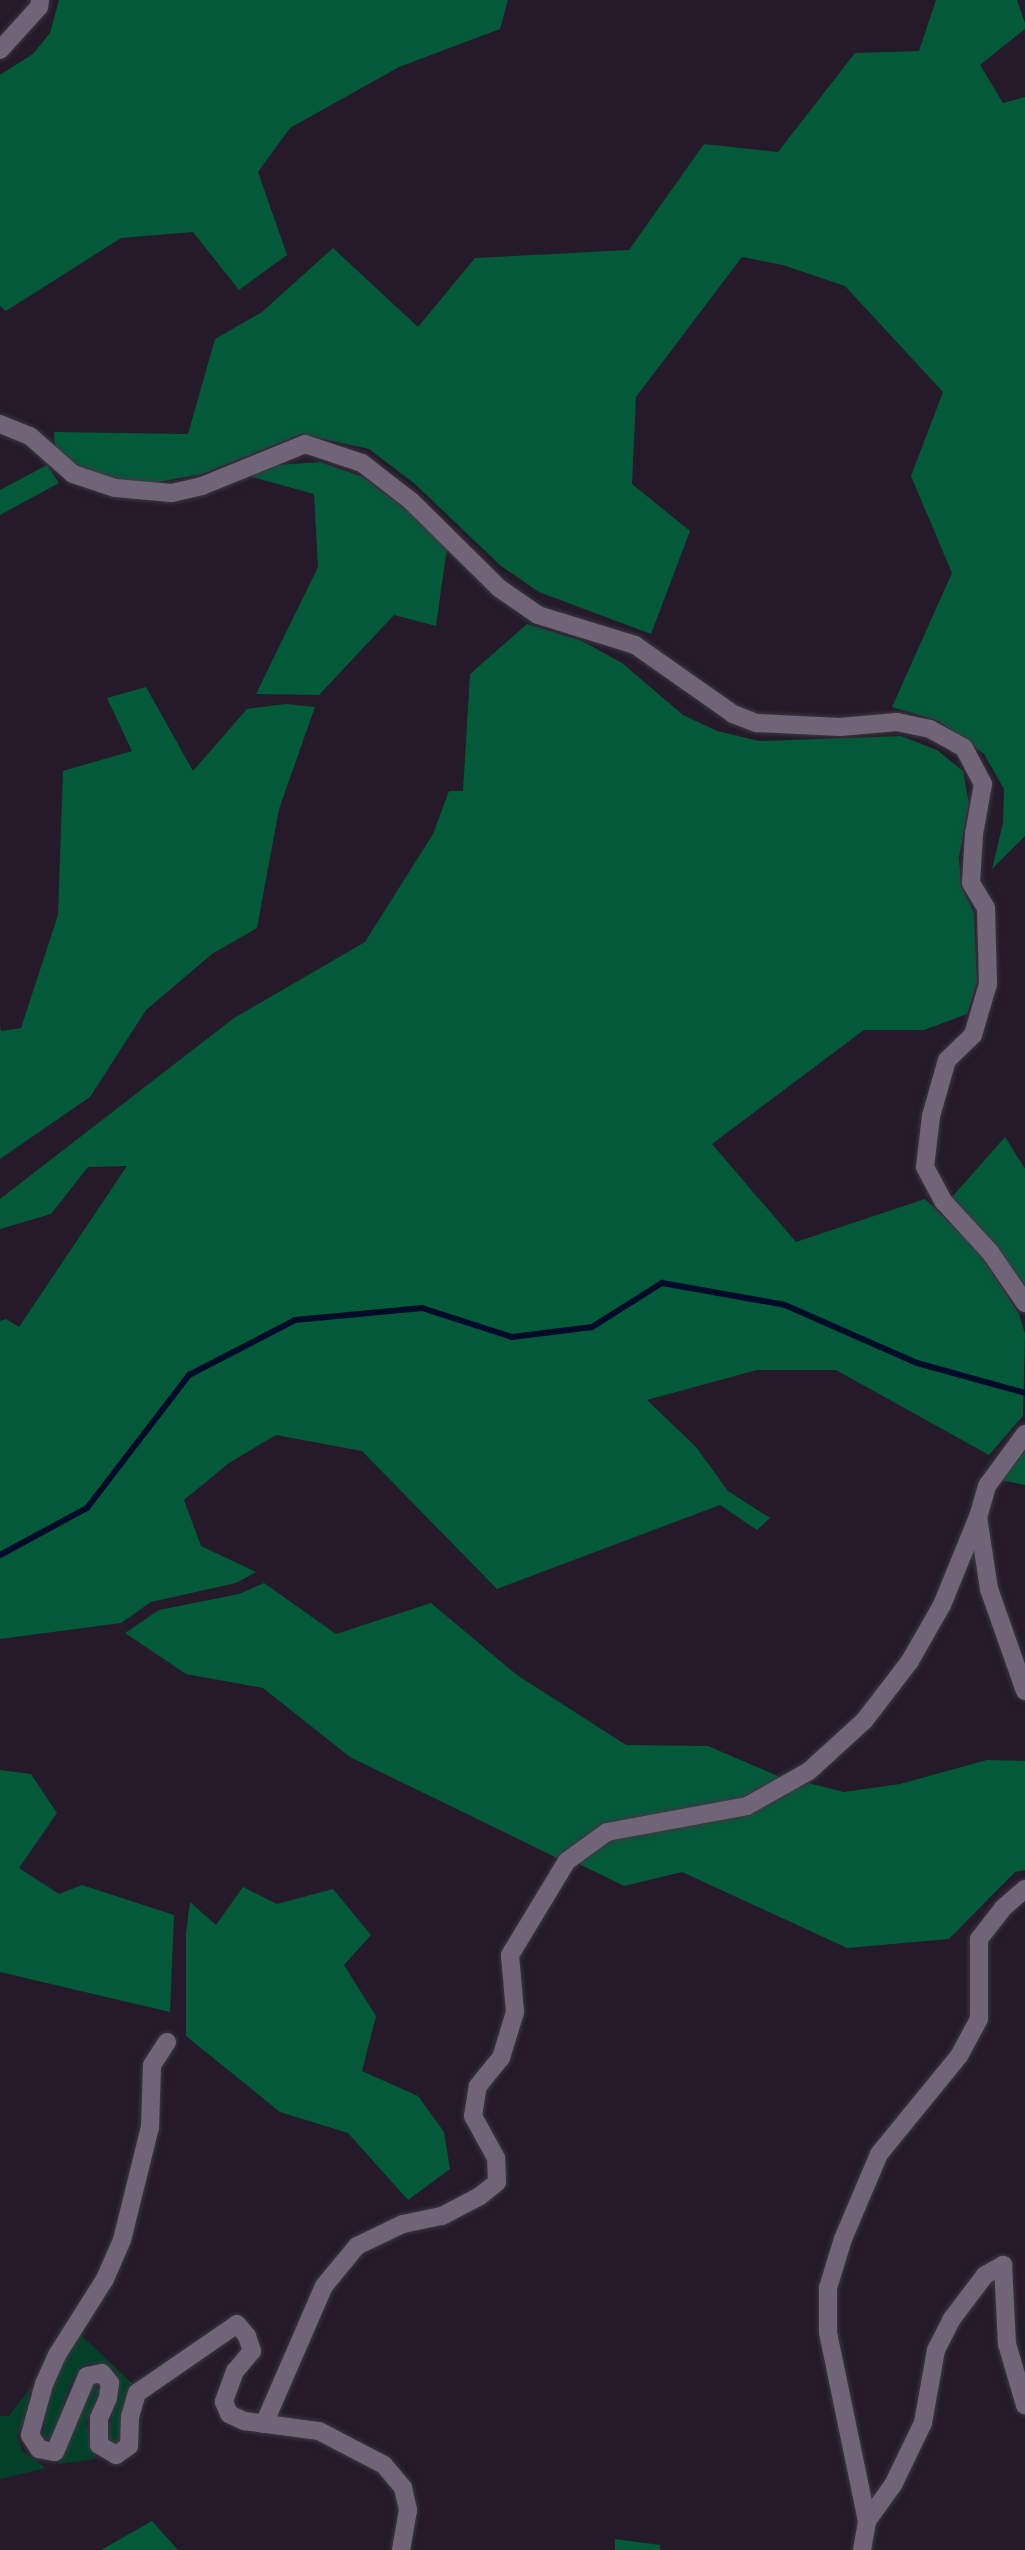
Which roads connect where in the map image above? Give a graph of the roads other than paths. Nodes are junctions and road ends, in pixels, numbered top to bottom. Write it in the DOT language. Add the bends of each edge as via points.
graph roads {
  1 [pos="40,0"];
  2 [pos="0,50"];
  3 [pos="0,424"];
  4 [pos="1025,1303"];
  5 [pos="1025,1434"];
  6 [pos="978,1517"];
  7 [pos="1025,1691"];
  8 [pos="1025,1889"];
  9 [pos="167,2042"];
  10 [pos="1025,2405"];
  11 [pos="264,2424"];
  12 [pos="867,2521"];
  13 [pos="401,2550"];
  14 [pos="862,2550"];
  1 -- 2 [label="street"];
  3 -- 4 [label="street" via="30,436 73,474 115,488 172,493 305,444 362,463 411,501 499,588 538,615 635,645 733,714 757,723 897,722 930,729 964,748 983,784 971,883 986,908 988,984 973,1035 947,1060 931,1116 925,1167 944,1202 990,1252"];
  5 -- 6 [label="street" via="987,1486"];
  6 -- 7 [label="street" via="989,1589"];
  6 -- 11 [label="street" via="942,1605 910,1661 864,1721 809,1771 747,1806 607,1832 567,1861 510,1955 515,2012 501,2058 478,2086 473,2116 496,2158 497,2182 442,2216 403,2224 357,2246 324,2286"];
  8 -- 12 [label="street" via="979,1939 979,2019 959,2056 879,2154 828,2288 828,2332"];
  9 -- 11 [label="street" via="152,2065 150,2127 122,2240 105,2279 57,2355 30,2435 39,2449 55,2452 87,2376 102,2373 110,2383 99,2418 99,2445 116,2455 129,2446 137,2393 237,2324 252,2351 235,2371 224,2402 229,2414"];
  10 -- 12 [label="street" via="1007,2344 1003,2265 985,2275 951,2320 936,2350 923,2423 893,2485"];
  11 -- 13 [label="street" via="319,2431 384,2465 403,2488 408,2510"];
  12 -- 14 [label="street"];
}
